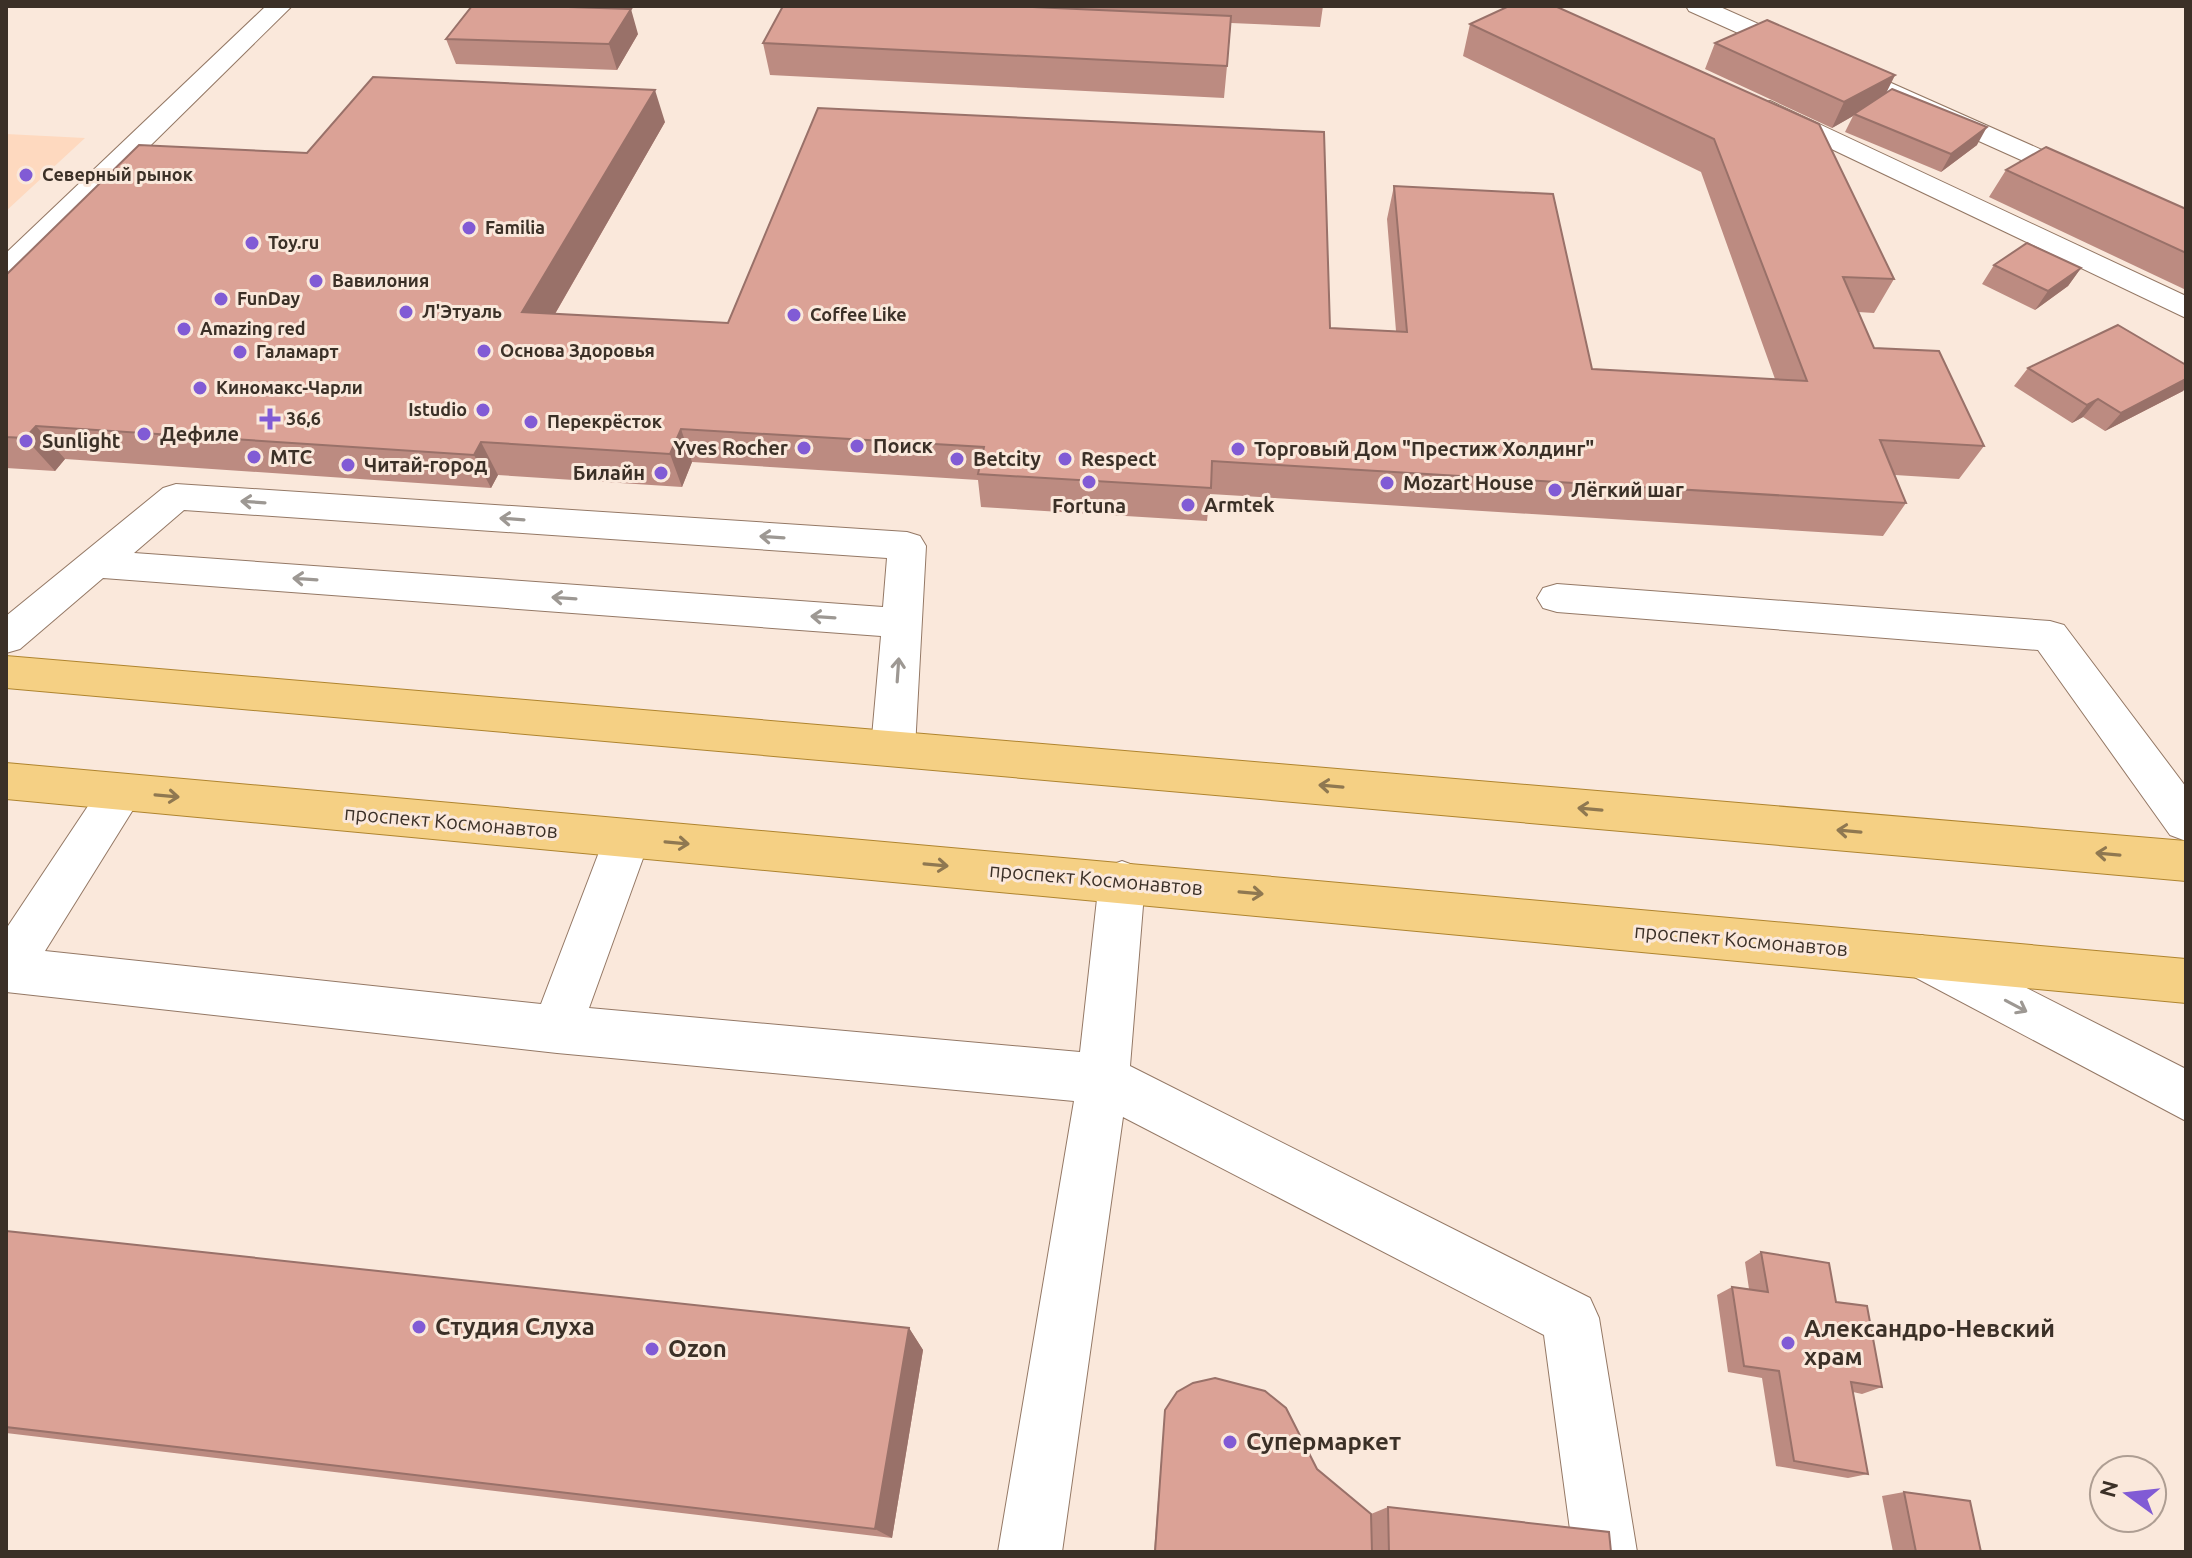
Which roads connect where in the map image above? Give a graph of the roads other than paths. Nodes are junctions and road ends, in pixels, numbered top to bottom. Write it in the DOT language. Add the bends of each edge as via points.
graph roads {
  1 [pos="280,6"];
  2 [pos="1698,6"];
  3 [pos="1745,97"];
  4 [pos="2186,225"];
  5 [pos="6,270"];
  6 [pos="2186,308"];
  7 [pos="96,564"];
  8 [pos="1557,598"];
  9 [pos="901,623"];
  10 [pos="6,638"];
  11 [pos="6,672"];
  12 [pos="893,748"];
  13 [pos="6,781"];
  14 [pos="122,792"];
  15 [pos="2186,822"];
  16 [pos="627,839"];
  17 [pos="2186,861"];
  18 [pos="1122,881"];
  19 [pos="1922,957"];
  20 [pos="6,969"];
  21 [pos="2186,981"];
  22 [pos="557,1029"];
  23 [pos="1103,1079"];
  24 [pos="2186,1096"];
  25 [pos="1030,1552"];
  26 [pos="1605,1552"];
  1 -- 5 [label="street"];
  2 -- 4 [label="street"];
  3 -- 6 [label="street"];
  9 -- 7 [label="street, one-way"];
  9 -- 7 [label="street, one-way" via="907,546 176,497"];
  7 -- 10 [label="street"];
  8 -- 15 [label="street" via="2050,636"];
  12 -- 9 [label="street, one-way"];
  11 -- 12 [label="main road"];
  17 -- 12 [label="main road, one-way"];
  13 -- 14 [label="main road, проспект Космонавтов"];
  14 -- 16 [label="main road, проспект Космонавтов, one-way"];
  14 -- 20 [label="street"];
  16 -- 18 [label="main road, проспект Космонавтов, one-way"];
  16 -- 22 [label="street"];
  18 -- 19 [label="main road, проспект Космонавтов, one-way"];
  18 -- 23 [label="street"];
  19 -- 21 [label="main road, проспект Космонавтов"];
  19 -- 24 [label="street, one-way"];
  20 -- 22 [label="street"];
  22 -- 23 [label="street"];
  23 -- 25 [label="street"];
  23 -- 26 [label="street" via="1570,1318"];
}
